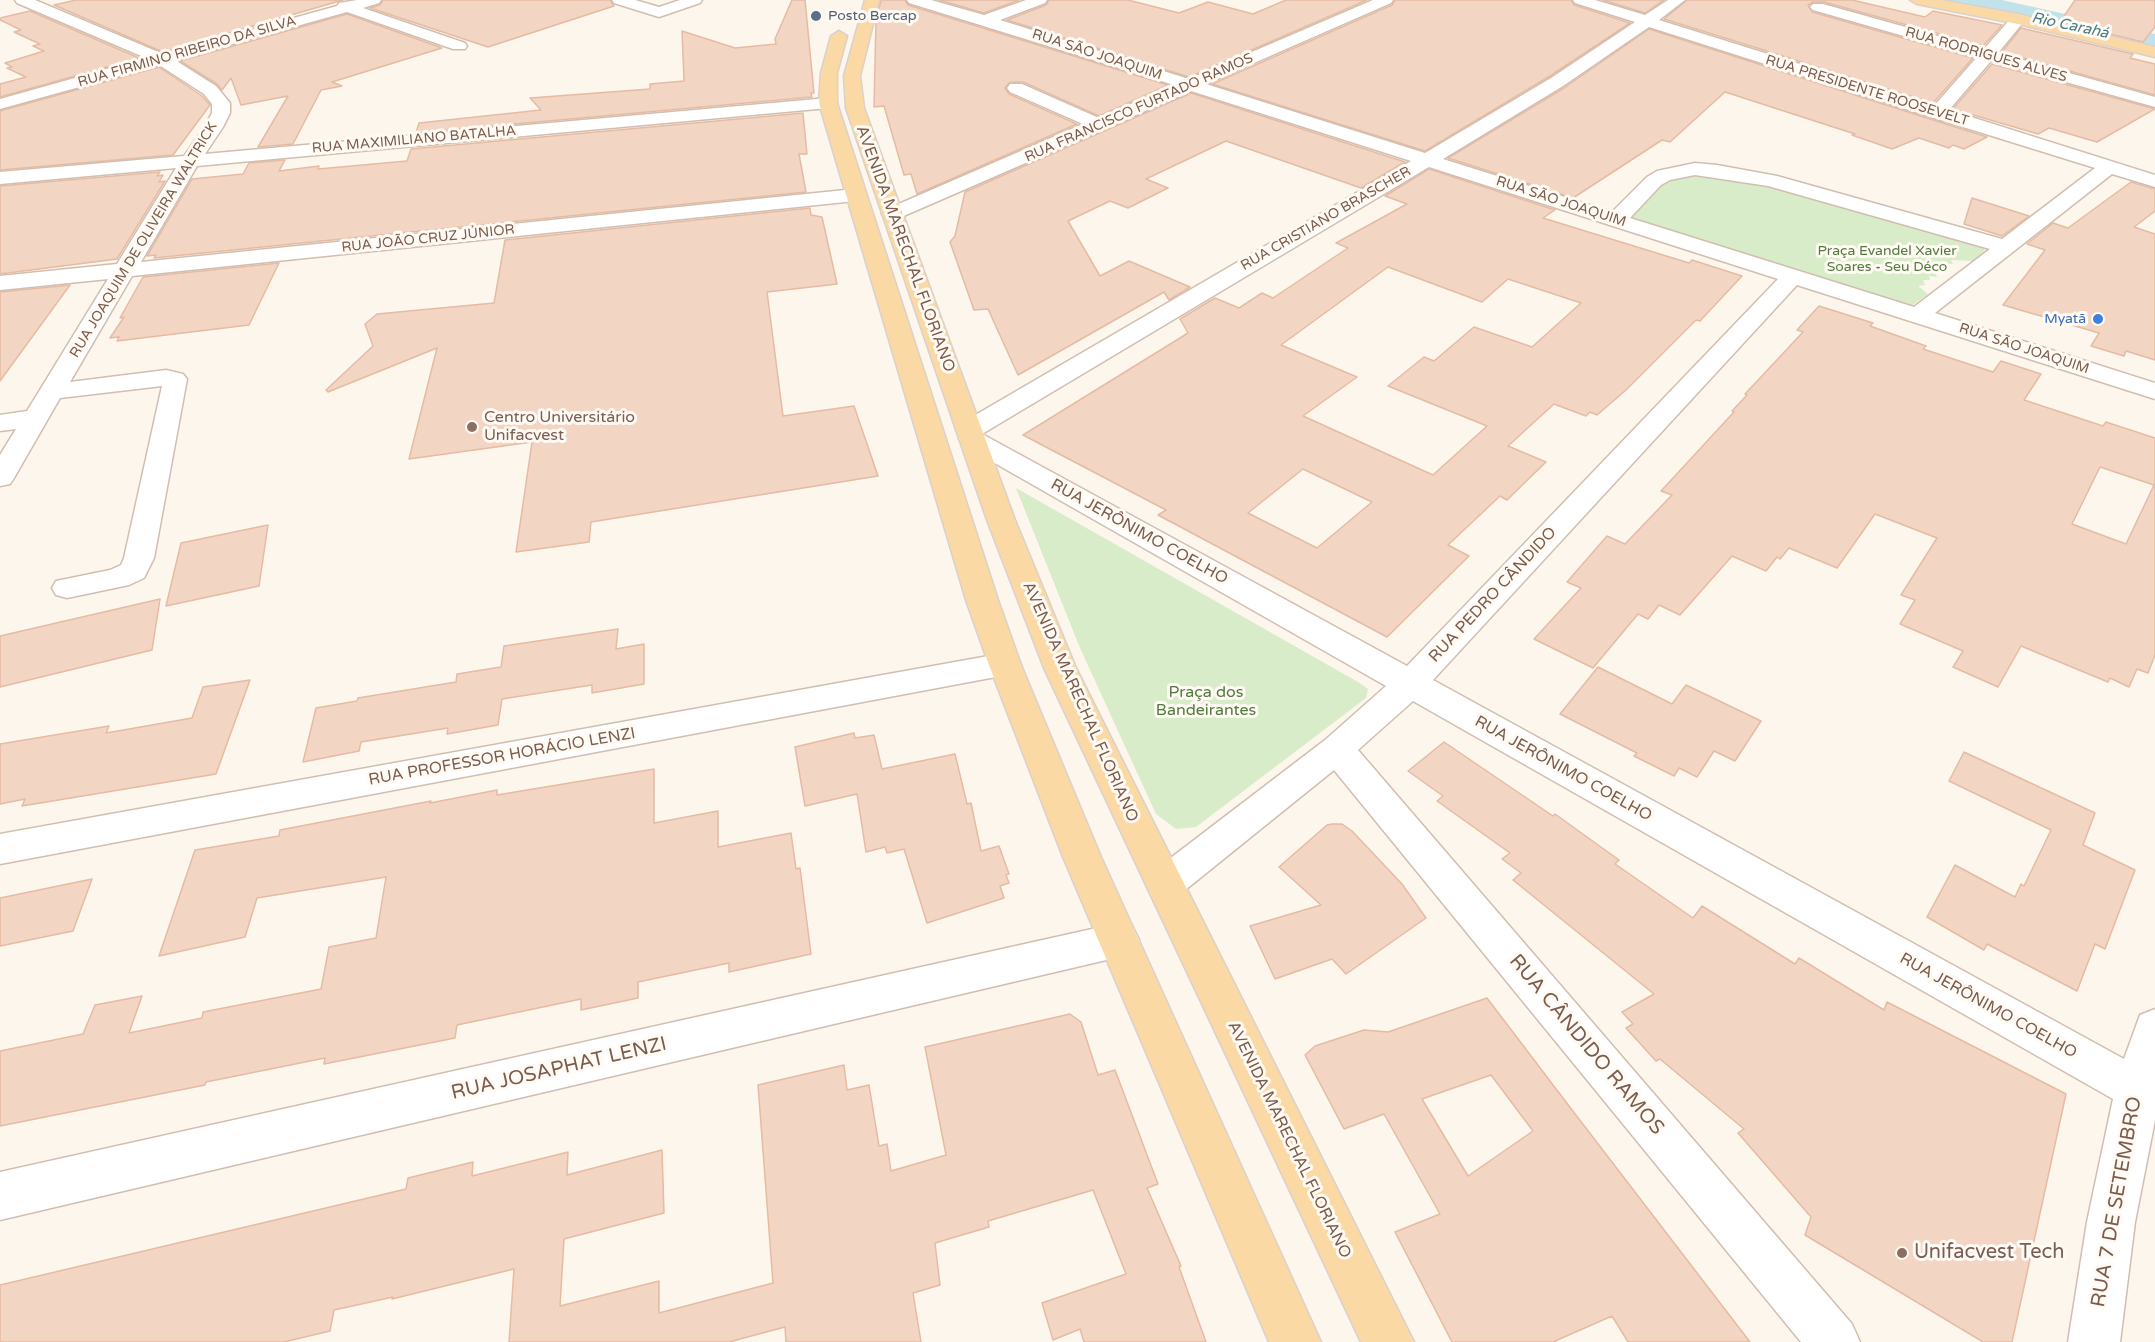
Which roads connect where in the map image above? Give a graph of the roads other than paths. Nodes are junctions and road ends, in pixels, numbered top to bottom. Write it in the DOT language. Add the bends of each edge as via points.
graph roads {
  1 [pos="325,0"];
  2 [pos="374,0"];
  3 [pos="619,0"];
  4 [pos="695,0"];
  5 [pos="872,0"];
  6 [pos="914,0"];
  7 [pos="930,0"];
  8 [pos="1040,0"];
  9 [pos="1386,0"];
  10 [pos="1580,0"];
  11 [pos="1678,0"];
  12 [pos="1917,0"];
  13 [pos="1988,0"];
  14 [pos="23,2"];
  15 [pos="1818,7"];
  16 [pos="347,8"];
  17 [pos="845,17"];
  18 [pos="976,17"];
  19 [pos="2018,19"];
  20 [pos="1648,21"];
  21 [pos="2155,36"];
  22 [pos="459,46"];
  23 [pos="2155,52"];
  24 [pos="1987,55"];
  25 [pos="161,59"];
  26 [pos="1191,85"];
  27 [pos="1016,88"];
  28 [pos="2155,102"];
  29 [pos="828,103"];
  30 [pos="0,104"];
  31 [pos="1937,112"];
  32 [pos="1100,125"];
  33 [pos="1427,160"];
  34 [pos="190,161"];
  35 [pos="2109,167"];
  36 [pos="0,178"];
  37 [pos="2155,181"];
  38 [pos="855,195"];
  39 [pos="892,214"];
  40 [pos="1616,220"];
  41 [pos="2006,247"];
  42 [pos="124,270"];
  43 [pos="1793,276"];
  44 [pos="0,283"];
  45 [pos="1918,315"];
  46 [pos="2155,391"];
  47 [pos="51,392"];
  48 [pos="36,418"];
  49 [pos="0,423"];
  50 [pos="970,434"];
  51 [pos="0,478"];
  52 [pos="67,588"];
  53 [pos="1005,665"];
  54 [pos="1410,684"];
  55 [pos="1337,749"];
  56 [pos="0,849"];
  57 [pos="1165,884"];
  58 [pos="1119,940"];
  59 [pos="2155,1029"];
  60 [pos="2146,1094"];
  61 [pos="0,1196"];
  62 [pos="1295,1342"];
  63 [pos="1388,1342"];
  64 [pos="1834,1342"];
  65 [pos="2094,1342"];
  1 -- 16 [label="street"];
  2 -- 16 [label="street, RUA FIRMINO RIBEIRO DA SILVA"];
  3 -- 4 [label="street" via="659,12"];
  5 -- 39 [label="main road, AVENIDA MARECHAL FLORIANO" via="856,56 851,94"];
  6 -- 18 [label="street, RUA SÃO JOAQUIM"];
  7 -- 18 [label="street, RUA SÃO JOAQUIM"];
  8 -- 18 [label="street"];
  9 -- 26 [label="street, RUA FRANCISCO FURTADO RAMOS"];
  10 -- 20 [label="street, RUA PRESIDENTE ROOSEVELT"];
  11 -- 20 [label="street, RUA CRISTIANO BRASCHER"];
  12 -- 19 [label="main road"];
  13 -- 21 [label="main road"];
  14 -- 25 [label="street, RUA JOAQUIM DE OLIVEIRA WALTRICK"];
  15 -- 24 [label="street, RUA RODRIGUES ALVES"];
  16 -- 22 [label="street"];
  16 -- 25 [label="street, RUA FIRMINO RIBEIRO DA SILVA"];
  17 -- 29 [label="main road, AVENIDA MARECHAL FLORIANO" via="829,73"];
  18 -- 26 [label="street, RUA SÃO JOAQUIM"];
  19 -- 23 [label="main road"];
  19 -- 24 [label="street"];
  20 -- 31 [label="street, RUA PRESIDENTE ROOSEVELT"];
  20 -- 33 [label="street, RUA CRISTIANO BRASCHER" via="1557,82"];
  24 -- 28 [label="street, RUA RODRIGUES ALVES"];
  24 -- 31 [label="street"];
  25 -- 30 [label="street, RUA FIRMINO RIBEIRO DA SILVA"];
  25 -- 34 [label="street, RUA JOAQUIM DE OLIVEIRA WALTRICK" via="210,90 221,104 214,127"];
  26 -- 32 [label="street, RUA FRANCISCO FURTADO RAMOS"];
  26 -- 33 [label="street, RUA SÃO JOAQUIM"];
  27 -- 32 [label="street"];
  29 -- 34 [label="street, RUA MAXIMILIANO BATALHA"];
  29 -- 38 [label="main road, AVENIDA MARECHAL FLORIANO"];
  31 -- 35 [label="street, RUA PRESIDENTE ROOSEVELT"];
  32 -- 39 [label="street, RUA FRANCISCO FURTADO RAMOS"];
  33 -- 40 [label="street, RUA SÃO JOAQUIM"];
  33 -- 50 [label="street, RUA CRISTIANO BRASCHER"];
  34 -- 36 [label="street, RUA MAXIMILIANO BATALHA"];
  34 -- 42 [label="street, RUA JOAQUIM DE OLIVEIRA WALTRICK"];
  35 -- 37 [label="street, RUA PRESIDENTE ROOSEVELT"];
  35 -- 41 [label="street"];
  38 -- 42 [label="street, RUA JOÃO CRUZ JÚNIOR"];
  38 -- 53 [label="main road, AVENIDA MARECHAL FLORIANO" via="958,528"];
  39 -- 50 [label="main road, AVENIDA MARECHAL FLORIANO"];
  40 -- 41 [label="street" via="1654,181 1695,169 1770,180"];
  40 -- 43 [label="street, RUA SÃO JOAQUIM"];
  41 -- 45 [label="street"];
  42 -- 44 [label="street, RUA JOÃO CRUZ JÚNIOR"];
  42 -- 47 [label="street, RUA JOAQUIM DE OLIVEIRA WALTRICK"];
  43 -- 45 [label="street, RUA SÃO JOAQUIM"];
  43 -- 54 [label="street, RUA PEDRO CÂNDIDO"];
  45 -- 46 [label="street, RUA SÃO JOAQUIM"];
  47 -- 48 [label="street, RUA JOAQUIM DE OLIVEIRA WALTRICK"];
  47 -- 52 [label="street" via="166,378 175,382 139,558 133,571 118,578"];
  48 -- 49 [label="street"];
  48 -- 51 [label="street, RUA JOAQUIM DE OLIVEIRA WALTRICK"];
  50 -- 54 [label="street, RUA JERÔNIMO COELHO"];
  50 -- 57 [label="main road, AVENIDA MARECHAL FLORIANO" via="1060,668"];
  53 -- 56 [label="street, RUA PROFESSOR HORÁCIO LENZI"];
  53 -- 58 [label="main road, AVENIDA MARECHAL FLORIANO"];
  54 -- 55 [label="street, RUA PEDRO CÂNDIDO"];
  54 -- 60 [label="street, RUA JERÔNIMO COELHO"];
  55 -- 57 [label="street, RUA PEDRO CÂNDIDO"];
  55 -- 64 [label="street, RUA CÂNDIDO RAMOS"];
  57 -- 63 [label="main road, AVENIDA MARECHAL FLORIANO"];
  58 -- 61 [label="street, RUA JOSAPHAT LENZI"];
  58 -- 62 [label="main road, AVENIDA MARECHAL FLORIANO"];
  59 -- 60 [label="street, RUA 7 DE SETEMBRO"];
  60 -- 65 [label="street, RUA 7 DE SETEMBRO" via="2111,1222"];
}
